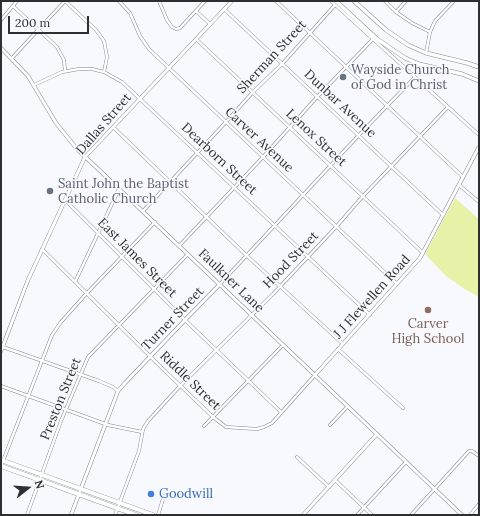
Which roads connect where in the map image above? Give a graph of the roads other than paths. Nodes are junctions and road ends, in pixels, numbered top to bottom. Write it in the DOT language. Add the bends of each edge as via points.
graph roads {
  1 [pos="18,1"];
  2 [pos="65,1"];
  3 [pos="119,1"];
  4 [pos="159,1"];
  5 [pos="206,1"];
  6 [pos="232,1"];
  7 [pos="276,1"];
  8 [pos="331,1"];
  9 [pos="354,1"];
  10 [pos="385,1"];
  11 [pos="406,1"];
  12 [pos="454,1"];
  13 [pos="336,3"];
  14 [pos="13,6"];
  15 [pos="224,9"];
  16 [pos="196,11"];
  17 [pos="396,12"];
  18 [pos="1,20"];
  19 [pos="210,24"];
  20 [pos="38,30"];
  21 [pos="430,32"];
  22 [pos="309,33"];
  23 [pos="196,39"];
  24 [pos="373,39"];
  25 [pos="1,48"];
  26 [pos="426,53"];
  27 [pos="12,58"];
  28 [pos="283,63"];
  29 [pos="346,67"];
  30 [pos="479,67"];
  31 [pos="168,68"];
  32 [pos="65,71"];
  33 [pos="104,72"];
  34 [pos="415,77"];
  35 [pos="479,81"];
  36 [pos="34,85"];
  37 [pos="253,92"];
  38 [pos="318,96"];
  39 [pos="140,98"];
  40 [pos="387,106"];
  41 [pos="448,107"];
  42 [pos="226,122"];
  43 [pos="113,127"];
  44 [pos="290,127"];
  45 [pos="359,135"];
  46 [pos="479,135"];
  47 [pos="420,136"];
  48 [pos="479,147"];
  49 [pos="198,152"];
  50 [pos="85,157"];
  51 [pos="263,157"];
  52 [pos="330,165"];
  53 [pos="391,167"];
  54 [pos="463,177"];
  55 [pos="170,182"];
  56 [pos="459,185"];
  57 [pos="235,187"];
  58 [pos="119,189"];
  59 [pos="303,195"];
  60 [pos="363,196"];
  61 [pos="64,200"];
  62 [pos="479,202"];
  63 [pos="143,211"];
  64 [pos="442,215"];
  65 [pos="207,217"];
  66 [pos="155,222"];
  67 [pos="275,226"];
  68 [pos="336,227"];
  69 [pos="98,233"];
  70 [pos="179,246"];
  71 [pos="42,249"];
  72 [pos="423,253"];
  73 [pos="188,254"];
  74 [pos="246,256"];
  75 [pos="308,256"];
  76 [pos="122,257"];
  77 [pos="75,282"];
  78 [pos="220,284"];
  79 [pos="398,284"];
  80 [pos="280,286"];
  81 [pos="154,289"];
  82 [pos="86,294"];
  83 [pos="252,315"];
  84 [pos="370,315"];
  85 [pos="184,320"];
  86 [pos="118,326"];
  87 [pos="343,344"];
  88 [pos="283,345"];
  89 [pos="3,347"];
  90 [pos="216,349"];
  91 [pos="338,349"];
  92 [pos="1,351"];
  93 [pos="150,357"];
  94 [pos="42,361"];
  95 [pos="81,375"];
  96 [pos="315,375"];
  97 [pos="248,380"];
  98 [pos="1,386"];
  99 [pos="180,386"];
  100 [pos="118,391"];
  101 [pos="28,396"];
  102 [pos="347,407"];
  103 [pos="402,408"];
  104 [pos="66,410"];
  105 [pos="281,412"];
  106 [pos="213,417"];
  107 [pos="105,424"];
  108 [pos="330,425"];
  109 [pos="204,426"];
  110 [pos="247,428"];
  111 [pos="142,432"];
  112 [pos="377,434"];
  113 [pos="479,456"];
  114 [pos="297,457"];
  115 [pos="2,461"];
  116 [pos="406,462"];
  117 [pos="1,466"];
  118 [pos="42,475"];
  119 [pos="40,480"];
  120 [pos="335,480"];
  121 [pos="329,487"];
  122 [pos="80,489"];
  123 [pos="435,489"];
  124 [pos="78,494"];
  125 [pos="164,496"];
  126 [pos="120,503"];
  127 [pos="479,504"];
  128 [pos="118,508"];
  129 [pos="364,508"];
  130 [pos="27,515"];
  131 [pos="71,515"];
  132 [pos="115,515"];
  133 [pos="136,515"];
  134 [pos="153,515"];
  135 [pos="158,515"];
  136 [pos="303,515"];
  137 [pos="357,515"];
  138 [pos="372,515"];
  139 [pos="411,515"];
  140 [pos="462,515"];
  141 [pos="470,515"];
  1 -- 14 [label="street"];
  2 -- 20 [label="street"];
  2 -- 33 [label="street" via="104,41 107,56"];
  3 -- 31 [label="street, Carver Avenue" via="133,17 145,45"];
  4 -- 16 [label="street" via="172,28 180,28"];
  5 -- 16 [label="street"];
  6 -- 15 [label="street, Dallas Street"];
  7 -- 22 [label="street"];
  8 -- 13 [label="street"];
  9 -- 26 [label="main road" via="386,30 413,48"];
  10 -- 17 [label="street"];
  11 -- 17 [label="street"];
  12 -- 21 [label="street" via="435,21"];
  13 -- 22 [label="street, Sherman Street"];
  13 -- 24 [label="street"];
  13 -- 35 [label="main road" via="377,39 401,55 419,64 462,74"];
  14 -- 18 [label="street"];
  14 -- 20 [label="street"];
  15 -- 19 [label="street, Dallas Street"];
  15 -- 28 [label="street, Dunbar Avenue"];
  16 -- 19 [label="street"];
  17 -- 21 [label="street"];
  19 -- 23 [label="street, Dallas Street"];
  20 -- 27 [label="street"];
  20 -- 32 [label="street" via="60,52"];
  21 -- 26 [label="street"];
  22 -- 28 [label="street, Sherman Street"];
  22 -- 29 [label="street"];
  23 -- 31 [label="street, Dallas Street"];
  23 -- 37 [label="street, Lenox Street"];
  24 -- 29 [label="street"];
  24 -- 34 [label="street"];
  25 -- 27 [label="street, Faulkner Lane"];
  26 -- 30 [label="main road"];
  27 -- 36 [label="street, Faulkner Lane"];
  28 -- 37 [label="street, Sherman Street"];
  28 -- 38 [label="street, Dunbar Avenue"];
  29 -- 38 [label="street"];
  29 -- 40 [label="street"];
  31 -- 39 [label="street, Dallas Street"];
  31 -- 42 [label="street, Carver Avenue"];
  32 -- 33 [label="street, Dearborn Street" via="84,69"];
  32 -- 36 [label="street, Dearborn Street"];
  33 -- 39 [label="street, Dearborn Street" via="122,82"];
  34 -- 40 [label="street, Turner Street"];
  34 -- 41 [label="street"];
  36 -- 50 [label="street, Faulkner Lane" via="56,123"];
  37 -- 42 [label="street, Sherman Street"];
  37 -- 44 [label="street, Lenox Street"];
  38 -- 44 [label="street"];
  38 -- 45 [label="street, Dunbar Avenue"];
  39 -- 43 [label="street, Dallas Street"];
  39 -- 49 [label="street, Dearborn Street"];
  40 -- 45 [label="street, Turner Street"];
  40 -- 47 [label="street"];
  41 -- 46 [label="street"];
  41 -- 47 [label="street, Hood Street"];
  42 -- 49 [label="street, Sherman Street"];
  42 -- 51 [label="street, Carver Avenue"];
  43 -- 50 [label="street, Dallas Street"];
  43 -- 55 [label="street"];
  44 -- 51 [label="street"];
  44 -- 52 [label="street, Lenox Street"];
  45 -- 52 [label="street, Turner Street"];
  45 -- 53 [label="street, Dunbar Avenue"];
  47 -- 53 [label="street, Hood Street"];
  47 -- 54 [label="street"];
  48 -- 54 [label="street, J J Flewellen Road"];
  49 -- 55 [label="street, Sherman Street"];
  49 -- 57 [label="street, Dearborn Street"];
  50 -- 58 [label="street, Faulkner Lane"];
  50 -- 61 [label="street, Dallas Street"];
  51 -- 57 [label="street"];
  51 -- 59 [label="street, Carver Avenue"];
  52 -- 59 [label="street, Turner Street"];
  52 -- 60 [label="street, Lenox Street"];
  53 -- 60 [label="street, Hood Street"];
  53 -- 64 [label="street, Dunbar Avenue"];
  54 -- 56 [label="street, J J Flewellen Road"];
  55 -- 63 [label="street, Sherman Street"];
  55 -- 65 [label="street"];
  56 -- 62 [label="street"];
  56 -- 64 [label="street, J J Flewellen Road"];
  57 -- 65 [label="street"];
  57 -- 67 [label="street, Dearborn Street"];
  58 -- 63 [label="street, Faulkner Lane"];
  58 -- 69 [label="street"];
  59 -- 67 [label="street, Turner Street"];
  59 -- 68 [label="street, Carver Avenue"];
  60 -- 68 [label="street, Hood Street"];
  60 -- 72 [label="street, Lenox Street"];
  61 -- 69 [label="street, East James Street"];
  61 -- 71 [label="street, Dallas Street"];
  63 -- 66 [label="street, Faulkner Lane"];
  64 -- 72 [label="street, J J Flewellen Road"];
  65 -- 70 [label="street"];
  65 -- 74 [label="street"];
  66 -- 70 [label="street, Faulkner Lane"];
  66 -- 76 [label="street"];
  67 -- 74 [label="street, Turner Street"];
  67 -- 75 [label="street, Dearborn Street"];
  68 -- 75 [label="street, Hood Street"];
  68 -- 79 [label="street, Carver Avenue"];
  69 -- 76 [label="street, East James Street"];
  69 -- 77 [label="street"];
  70 -- 73 [label="street, Faulkner Lane"];
  71 -- 77 [label="street, Riddle Street"];
  71 -- 89 [label="street, Dallas Street"];
  72 -- 79 [label="street, J J Flewellen Road"];
  73 -- 78 [label="street, Faulkner Lane"];
  73 -- 81 [label="street, Preston Street"];
  74 -- 78 [label="street, Turner Street"];
  74 -- 80 [label="street"];
  75 -- 80 [label="street, Hood Street"];
  75 -- 84 [label="street, Dearborn Street"];
  76 -- 81 [label="street, East James Street"];
  76 -- 82 [label="street"];
  77 -- 82 [label="street, Riddle Street"];
  78 -- 83 [label="street, Faulkner Lane"];
  78 -- 85 [label="street, Turner Street"];
  79 -- 84 [label="street, J J Flewellen Road"];
  80 -- 83 [label="street, Hood Street"];
  80 -- 87 [label="street"];
  81 -- 85 [label="street, East James Street"];
  81 -- 86 [label="street, Preston Street"];
  82 -- 86 [label="street, Riddle Street"];
  82 -- 94 [label="street" via="52,335"];
  83 -- 88 [label="street, Faulkner Lane"];
  83 -- 90 [label="street, Hood Street"];
  84 -- 87 [label="street, J J Flewellen Road"];
  85 -- 90 [label="street, East James Street"];
  85 -- 93 [label="street, Turner Street"];
  86 -- 93 [label="street, Riddle Street"];
  86 -- 95 [label="street, Preston Street" via="90,355"];
  87 -- 91 [label="street, J J Flewellen Road"];
  88 -- 96 [label="street, Faulkner Lane"];
  88 -- 97 [label="street"];
  89 -- 92 [label="street, Dallas Street"];
  89 -- 94 [label="street"];
  90 -- 97 [label="street, East James Street"];
  90 -- 99 [label="street, Hood Street"];
  91 -- 96 [label="street, J J Flewellen Road"];
  91 -- 103 [label="street"];
  93 -- 99 [label="street, Riddle Street"];
  93 -- 100 [label="street, Turner Street"];
  94 -- 95 [label="street"];
  94 -- 101 [label="street"];
  95 -- 100 [label="street"];
  95 -- 104 [label="street, Preston Street"];
  96 -- 102 [label="street, Faulkner Lane"];
  96 -- 105 [label="street, J J Flewellen Road"];
  97 -- 105 [label="street, East James Street"];
  97 -- 106 [label="street"];
  98 -- 101 [label="street"];
  99 -- 106 [label="street, Riddle Street"];
  99 -- 111 [label="street, Hood Street" via="148,421"];
  100 -- 107 [label="street, Turner Street"];
  101 -- 104 [label="street"];
  101 -- 115 [label="street"];
  102 -- 108 [label="street"];
  102 -- 112 [label="street, Faulkner Lane"];
  104 -- 107 [label="street"];
  104 -- 118 [label="street, Preston Street"];
  105 -- 110 [label="street, J J Flewellen Road" via="264,428"];
  106 -- 109 [label="street"];
  106 -- 110 [label="street, Riddle Street" via="226,427"];
  107 -- 111 [label="street"];
  107 -- 122 [label="street, Turner Street"];
  111 -- 126 [label="street, Hood Street" via="139,450"];
  112 -- 116 [label="street, Faulkner Lane"];
  112 -- 120 [label="street"];
  113 -- 123 [label="street" via="470,451"];
  114 -- 121 [label="street"];
  115 -- 117 [label="street"];
  115 -- 118 [label="main road"];
  116 -- 123 [label="street, Faulkner Lane"];
  116 -- 129 [label="street"];
  117 -- 119 [label="main road"];
  118 -- 119 [label="street, Preston Street"];
  118 -- 122 [label="main road"];
  119 -- 124 [label="main road"];
  119 -- 130 [label="street, Preston Street"];
  120 -- 121 [label="street"];
  120 -- 129 [label="street"];
  121 -- 136 [label="street"];
  122 -- 124 [label="street, Turner Street"];
  122 -- 126 [label="main road"];
  123 -- 139 [label="street"];
  123 -- 140 [label="street, Faulkner Lane"];
  124 -- 128 [label="main road"];
  124 -- 131 [label="street, Turner Street"];
  125 -- 135 [label="street"];
  126 -- 128 [label="street, Hood Street"];
  126 -- 134 [label="main road"];
  127 -- 141 [label="street"];
  128 -- 132 [label="street, Hood Street"];
  128 -- 133 [label="main road"];
  129 -- 137 [label="street"];
  129 -- 138 [label="street"];
}
